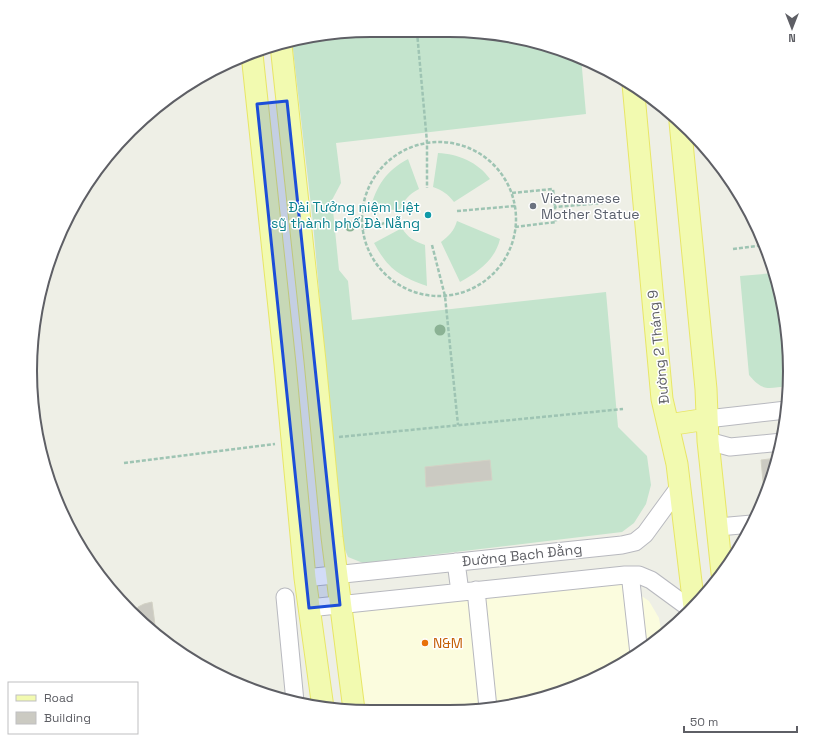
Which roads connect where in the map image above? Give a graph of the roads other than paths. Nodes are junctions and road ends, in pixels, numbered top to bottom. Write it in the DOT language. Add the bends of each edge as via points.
graph roads {
  1 [pos="282,49"];
  2 [pos="252,59"];
  3 [pos="634,92"];
  4 [pos="287,101"];
  5 [pos="257,104"];
  6 [pos="681,131"];
  7 [pos="315,361"];
  8 [pos="285,364"];
  9 [pos="780,411"];
  10 [pos="707,420"];
  11 [pos="668,425"];
  12 [pos="708,441"];
  13 [pos="775,443"];
  14 [pos="680,486"];
  15 [pos="746,525"];
  16 [pos="718,527"];
  17 [pos="725,559"];
  18 [pos="456,562"];
  19 [pos="336,575"];
  20 [pos="305,578"];
  21 [pos="631,582"];
  22 [pos="468,591"];
  23 [pos="285,597"];
  24 [pos="693,598"];
  25 [pos="340,605"];
  26 [pos="686,606"];
  27 [pos="309,608"];
  28 [pos="638,647"];
  29 [pos="294,696"];
  30 [pos="322,701"];
  31 [pos="487,703"];
  32 [pos="353,704"];
  1 -- 4 [label="main road"];
  2 -- 5 [label="main road"];
  3 -- 11 [label="main road, Đường 2 Tháng 9" via="662,399"];
  4 -- 5 [label="main road"];
  4 -- 7 [label="main road"];
  5 -- 8 [label="main road"];
  6 -- 10 [label="main road"];
  7 -- 8 [label="main road"];
  7 -- 19 [label="main road"];
  8 -- 20 [label="main road"];
  9 -- 10 [label="street"];
  10 -- 11 [label="main road"];
  10 -- 12 [label="main road"];
  11 -- 14 [label="main road, Đường 2 Tháng 9"];
  12 -- 13 [label="street" via="730,447"];
  12 -- 16 [label="main road"];
  14 -- 18 [label="street, Đường Bạch Đằng" via="645,534 635,542"];
  14 -- 24 [label="main road, Đường 2 Tháng 9"];
  15 -- 16 [label="street"];
  16 -- 17 [label="main road"];
  18 -- 19 [label="street, Đường Bạch Đằng"];
  18 -- 22 [label="street"];
  19 -- 20 [label="street, Đường Bạch Đằng"];
  19 -- 25 [label="main road"];
  20 -- 27 [label="main road"];
  21 -- 28 [label="street"];
  22 -- 25 [label="street"];
  22 -- 26 [label="street" via="639,575 651,580"];
  22 -- 31 [label="street"];
  23 -- 29 [label="street"];
  25 -- 27 [label="street"];
  25 -- 32 [label="main road"];
  27 -- 30 [label="main road"];
}
